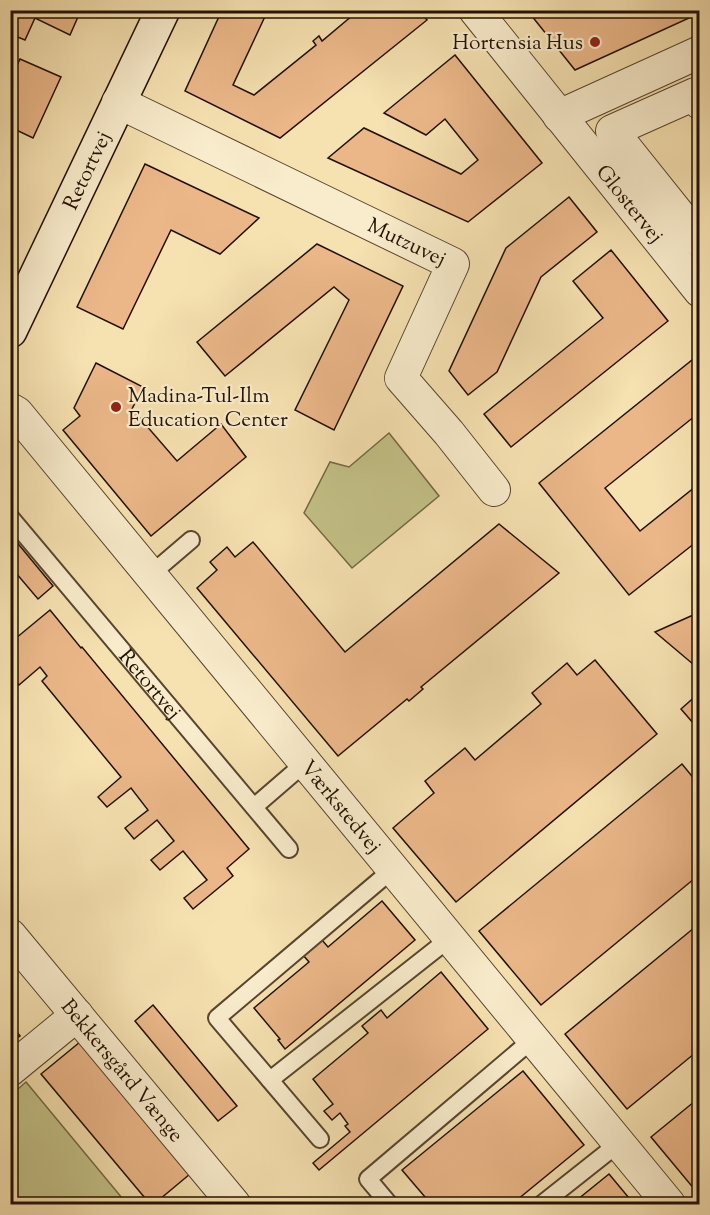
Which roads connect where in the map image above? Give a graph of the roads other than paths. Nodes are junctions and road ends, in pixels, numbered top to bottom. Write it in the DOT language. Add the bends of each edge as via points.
graph roads {
  1 [pos="163,10"];
  2 [pos="475,10"];
  3 [pos="699,52"];
  4 [pos="118,102"];
  5 [pos="699,103"];
  6 [pos="559,116"];
  7 [pos="699,241"];
  8 [pos="699,291"];
  9 [pos="10,331"];
  10 [pos="10,410"];
  11 [pos="494,489"];
  12 [pos="10,517"];
  13 [pos="191,540"];
  14 [pos="150,575"];
  15 [pos="305,763"];
  16 [pos="254,807"];
  17 [pos="289,849"];
  18 [pos="393,869"];
  19 [pos="10,935"];
  20 [pos="450,938"];
  21 [pos="77,1015"];
  22 [pos="533,1039"];
  23 [pos="10,1070"];
  24 [pos="270,1080"];
  25 [pos="320,1139"];
  26 [pos="619,1143"];
  27 [pos="234,1204"];
  28 [pos="388,1204"];
  29 [pos="542,1204"];
  30 [pos="669,1204"];
  1 -- 4 [label="street, Retortvej"];
  2 -- 6 [label="street, Glostervej"];
  3 -- 6 [label="street"];
  4 -- 9 [label="street, Retortvej"];
  4 -- 11 [label="street, Mutzuvej" via="453,264 401,378"];
  5 -- 7 [label="street" via="695,94 612,131"];
  6 -- 8 [label="street, Glostervej"];
  10 -- 14 [label="street, Værkstedvej" via="17,413"];
  12 -- 16 [label="lane, Retortvej"];
  13 -- 14 [label="lane"];
  14 -- 15 [label="street, Værkstedvej"];
  15 -- 16 [label="lane"];
  15 -- 18 [label="street, Værkstedvej"];
  16 -- 17 [label="lane, Retortvej"];
  18 -- 20 [label="street, Værkstedvej"];
  18 -- 24 [label="lane" via="218,1018"];
  19 -- 21 [label="street, Bekkersgård Vænge"];
  20 -- 22 [label="street, Værkstedvej"];
  20 -- 24 [label="lane"];
  21 -- 23 [label="street"];
  21 -- 27 [label="street, Bekkersgård Vænge"];
  22 -- 26 [label="street, Værkstedvej"];
  22 -- 28 [label="lane" via="368,1179"];
  24 -- 25 [label="lane"];
  26 -- 29 [label="lane"];
  26 -- 30 [label="street, Værkstedvej"];
}
